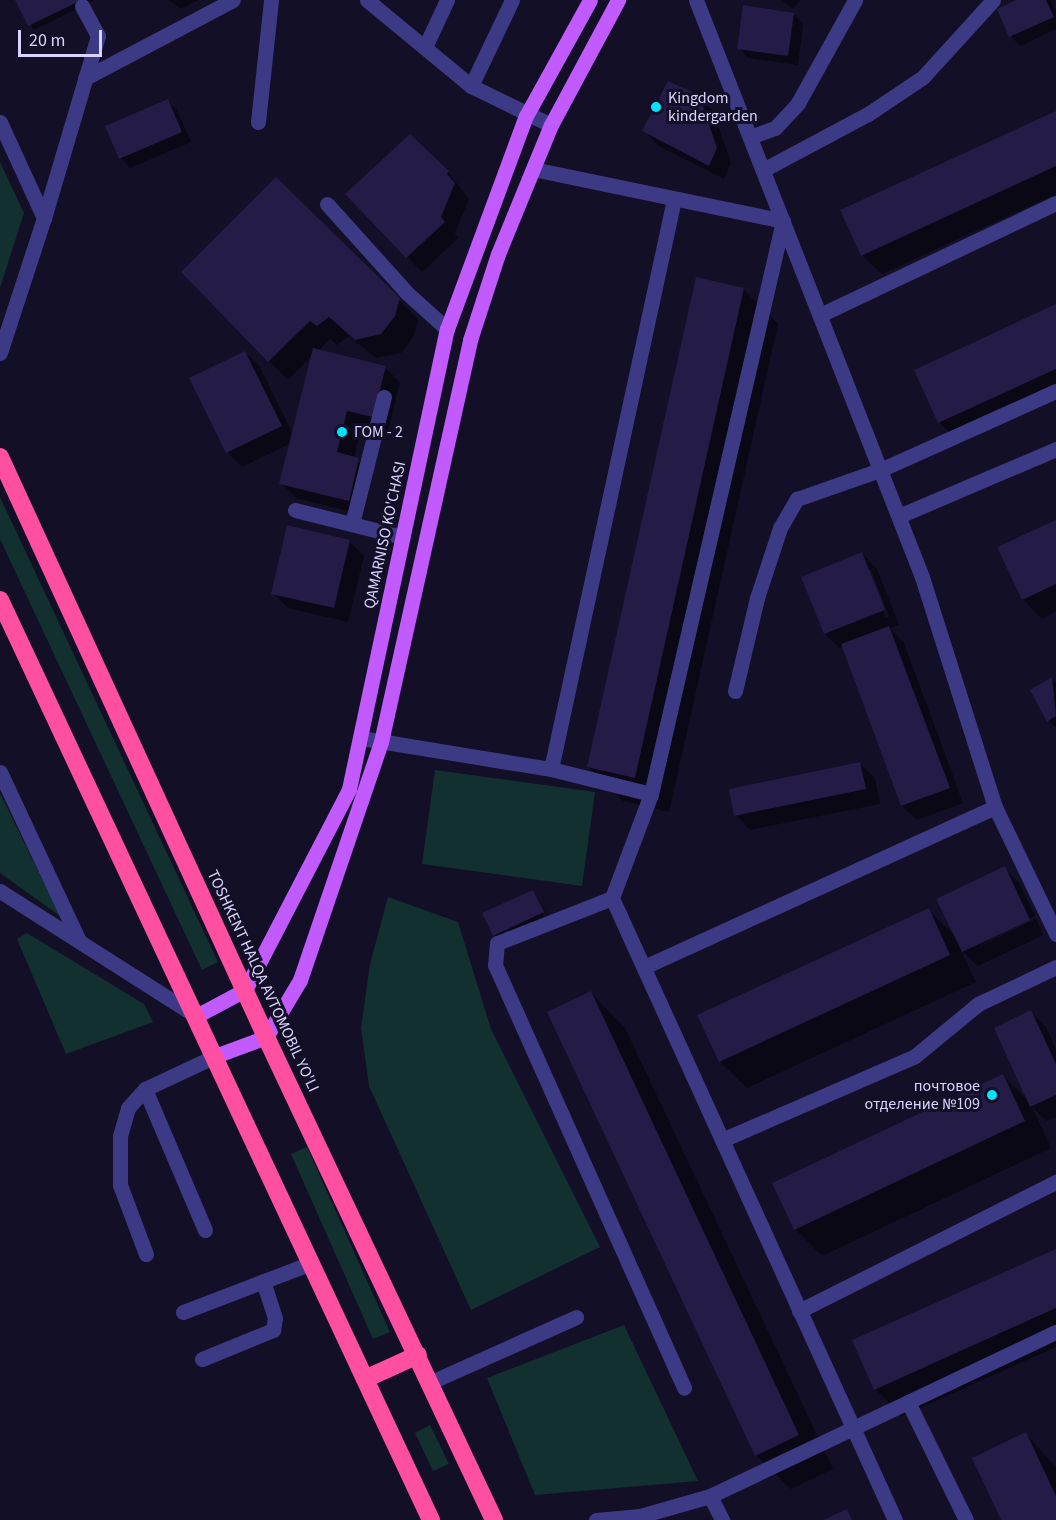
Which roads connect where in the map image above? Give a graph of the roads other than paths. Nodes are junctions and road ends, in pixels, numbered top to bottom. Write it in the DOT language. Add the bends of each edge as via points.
graph roads {
  1 [pos="233,0"];
  2 [pos="272,0"];
  3 [pos="367,0"];
  4 [pos="447,0"];
  5 [pos="512,0"];
  6 [pos="590,0"];
  7 [pos="618,0"];
  8 [pos="696,0"];
  9 [pos="855,0"];
  10 [pos="993,0"];
  11 [pos="82,6"];
  12 [pos="425,47"];
  13 [pos="85,78"];
  14 [pos="471,86"];
  15 [pos="526,116"];
  16 [pos="0,122"];
  17 [pos="258,122"];
  18 [pos="551,125"];
  19 [pos="750,137"];
  20 [pos="533,170"];
  21 [pos="763,170"];
  22 [pos="674,199"];
  23 [pos="1056,203"];
  24 [pos="327,204"];
  25 [pos="44,218"];
  26 [pos="783,221"];
  27 [pos="820,315"];
  28 [pos="447,329"];
  29 [pos="0,353"];
  30 [pos="1056,392"];
  31 [pos="384,397"];
  32 [pos="1056,449"];
  33 [pos="0,457"];
  34 [pos="880,470"];
  35 [pos="295,510"];
  36 [pos="899,516"];
  37 [pos="352,524"];
  38 [pos="403,537"];
  39 [pos="0,600"];
  40 [pos="735,691"];
  41 [pos="361,738"];
  42 [pos="381,742"];
  43 [pos="551,769"];
  44 [pos="0,772"];
  45 [pos="651,794"];
  46 [pos="995,807"];
  47 [pos="0,891"];
  48 [pos="612,898"];
  49 [pos="1056,934"];
  50 [pos="79,940"];
  51 [pos="644,967"];
  52 [pos="1056,967"];
  53 [pos="245,990"];
  54 [pos="196,1016"];
  55 [pos="266,1037"];
  56 [pos="215,1056"];
  57 [pos="145,1089"];
  58 [pos="722,1140"];
  59 [pos="1056,1182"];
  60 [pos="205,1230"];
  61 [pos="146,1254"];
  62 [pos="311,1263"];
  63 [pos="263,1281"];
  64 [pos="799,1311"];
  65 [pos="183,1312"];
  66 [pos="576,1317"];
  67 [pos="1056,1332"];
  68 [pos="418,1355"];
  69 [pos="202,1359"];
  70 [pos="365,1379"];
  71 [pos="431,1382"];
  72 [pos="684,1388"];
  73 [pos="908,1402"];
  74 [pos="852,1429"];
  75 [pos="710,1496"];
  76 [pos="431,1520"];
  77 [pos="494,1520"];
  78 [pos="596,1520"];
  79 [pos="722,1520"];
  80 [pos="895,1520"];
  81 [pos="966,1520"];
  1 -- 13 [label="street"];
  2 -- 17 [label="street"];
  3 -- 12 [label="street"];
  4 -- 12 [label="street"];
  5 -- 14 [label="street"];
  6 -- 15 [label="main road, QAMARNISO KO'CHASI"];
  7 -- 18 [label="main road"];
  8 -- 19 [label="street"];
  9 -- 19 [label="street" via="798,103 775,128"];
  10 -- 21 [label="street" via="923,76 868,114"];
  11 -- 13 [label="street" via="98,36"];
  12 -- 14 [label="street"];
  13 -- 25 [label="street"];
  14 -- 15 [label="street"];
  15 -- 18 [label="street"];
  15 -- 28 [label="main road, QAMARNISO KO'CHASI"];
  16 -- 25 [label="street"];
  18 -- 20 [label="main road"];
  19 -- 21 [label="street"];
  20 -- 22 [label="street"];
  20 -- 42 [label="main road" via="498,254 470,340"];
  21 -- 26 [label="street"];
  22 -- 26 [label="street"];
  22 -- 43 [label="street"];
  23 -- 27 [label="street"];
  24 -- 28 [label="street" via="407,293"];
  25 -- 29 [label="street"];
  26 -- 27 [label="street"];
  26 -- 45 [label="street"];
  27 -- 34 [label="street"];
  28 -- 38 [label="main road, QAMARNISO KO'CHASI"];
  30 -- 34 [label="street"];
  31 -- 37 [label="street"];
  32 -- 36 [label="street"];
  33 -- 53 [label="highway, TOSHKENT HALQA AVTOMOBIL YO'LI"];
  34 -- 36 [label="street"];
  34 -- 40 [label="street" via="797,499 780,528 757,598"];
  35 -- 37 [label="street"];
  36 -- 46 [label="street"];
  37 -- 38 [label="street"];
  38 -- 41 [label="main road, QAMARNISO KO'CHASI"];
  39 -- 54 [label="highway"];
  41 -- 42 [label="street"];
  41 -- 53 [label="main road, QAMARNISO KO'CHASI" via="340,811"];
  42 -- 43 [label="street"];
  42 -- 55 [label="main road" via="300,980"];
  43 -- 45 [label="street"];
  44 -- 50 [label="street"];
  45 -- 48 [label="street"];
  46 -- 49 [label="street"];
  46 -- 51 [label="street"];
  47 -- 50 [label="street"];
  48 -- 51 [label="street"];
  48 -- 72 [label="street" via="497,943 495,966"];
  50 -- 54 [label="street"];
  51 -- 58 [label="street"];
  52 -- 58 [label="street" via="978,1004 915,1056"];
  53 -- 54 [label="main road"];
  53 -- 55 [label="highway, TOSHKENT HALQA AVTOMOBIL YO'LI"];
  54 -- 56 [label="highway"];
  55 -- 56 [label="main road"];
  55 -- 68 [label="highway, TOSHKENT HALQA AVTOMOBIL YO'LI"];
  56 -- 57 [label="street"];
  56 -- 62 [label="highway"];
  57 -- 60 [label="street"];
  57 -- 61 [label="street" via="128,1108 120,1136 120,1185"];
  58 -- 64 [label="street"];
  59 -- 64 [label="street"];
  62 -- 63 [label="street"];
  62 -- 70 [label="highway"];
  63 -- 65 [label="street"];
  63 -- 69 [label="street" via="275,1318 273,1330"];
  64 -- 74 [label="street"];
  66 -- 71 [label="street"];
  67 -- 73 [label="street"];
  68 -- 70 [label="highway"];
  68 -- 71 [label="highway, TOSHKENT HALQA AVTOMOBIL YO'LI"];
  70 -- 76 [label="highway"];
  71 -- 77 [label="highway, TOSHKENT HALQA AVTOMOBIL YO'LI"];
  73 -- 74 [label="street"];
  73 -- 81 [label="street"];
  74 -- 75 [label="street"];
  74 -- 80 [label="street"];
  75 -- 78 [label="street" via="640,1516"];
  75 -- 79 [label="street"];
}
